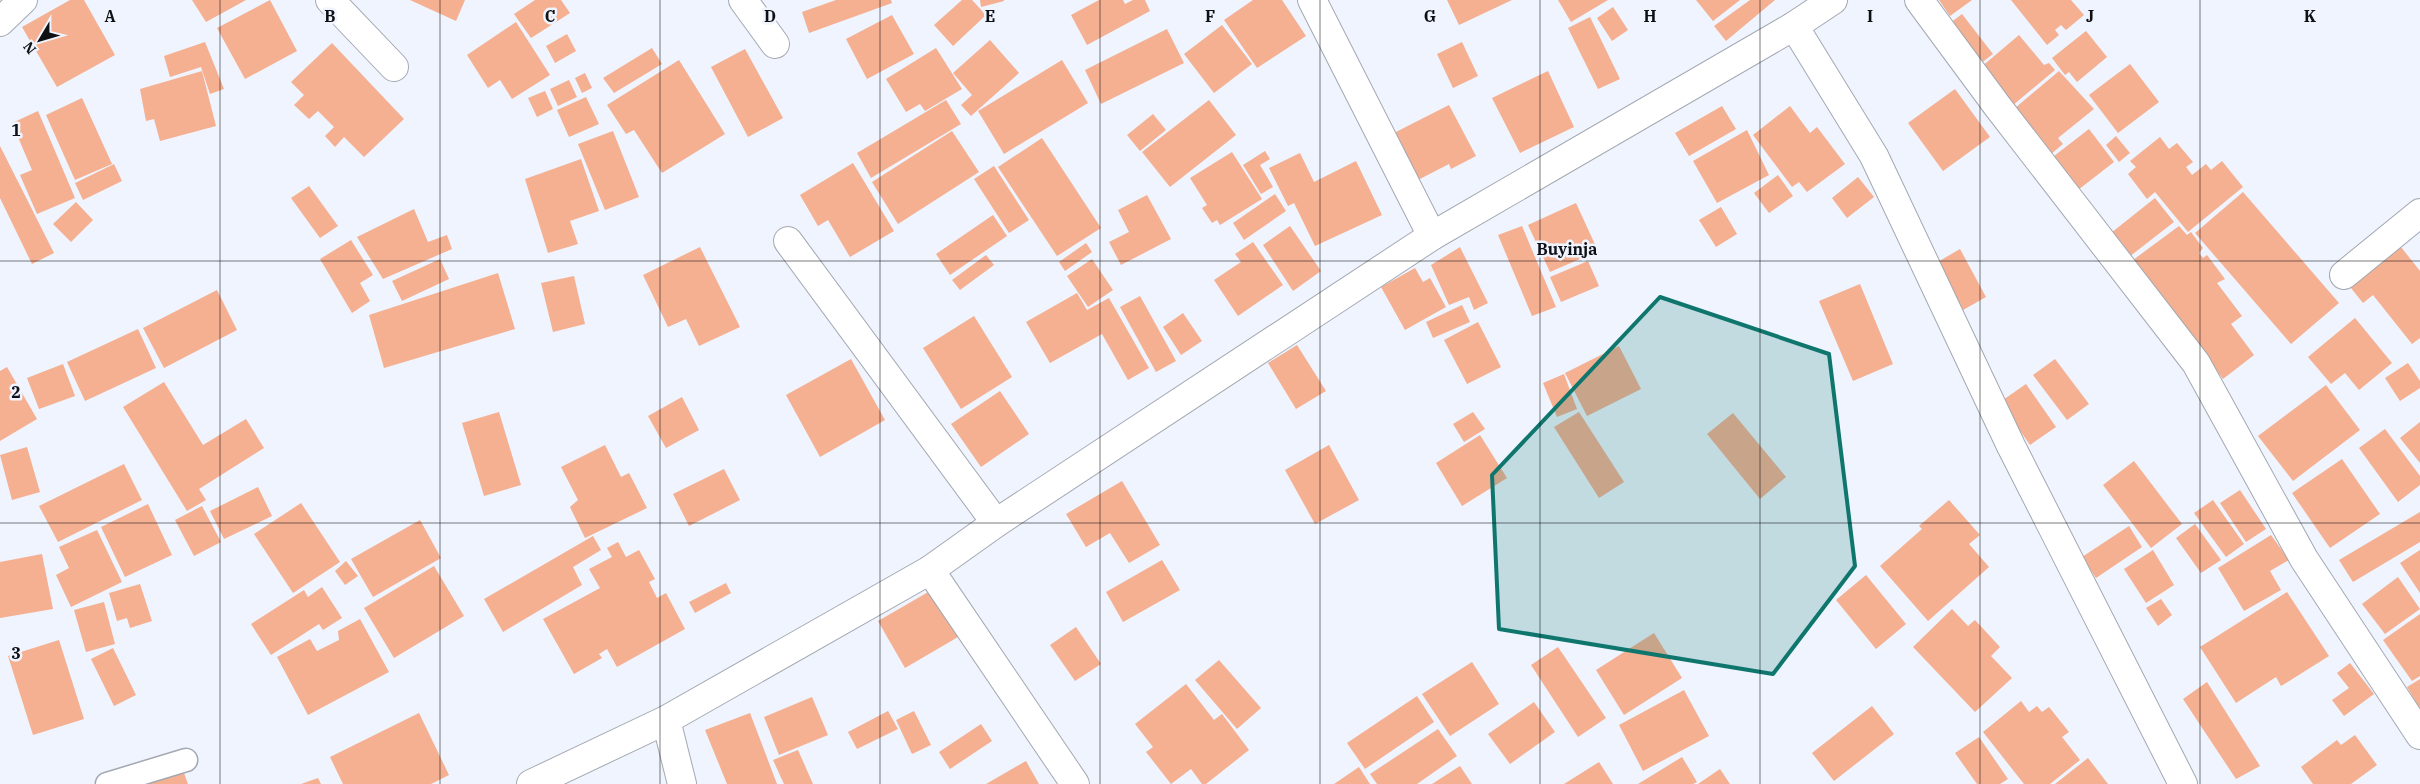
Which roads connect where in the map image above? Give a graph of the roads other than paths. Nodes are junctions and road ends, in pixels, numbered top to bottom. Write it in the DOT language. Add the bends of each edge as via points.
graph roads {
  1 [pos="23,0"];
  2 [pos="330,0"];
  3 [pos="743,0"];
  4 [pos="1312,0"];
  5 [pos="1833,0"];
  6 [pos="1918,0"];
  7 [pos="0,22"];
  8 [pos="1794,26"];
  9 [pos="775,44"];
  10 [pos="394,67"];
  11 [pos="2420,213"];
  12 [pos="1432,236"];
  13 [pos="788,241"];
  14 [pos="2344,275"];
  15 [pos="996,523"];
  16 [pos="930,570"];
  17 [pos="666,720"];
  18 [pos="2420,735"];
  19 [pos="186,760"];
  20 [pos="107,784"];
  21 [pos="531,784"];
  22 [pos="682,784"];
  23 [pos="1076,784"];
  24 [pos="2183,784"];
  1 -- 7 [label="street"];
  2 -- 10 [label="street"];
  3 -- 9 [label="street"];
  4 -- 12 [label="street"];
  5 -- 8 [label="street"];
  6 -- 18 [label="street" via="2196,363 2304,559"];
  8 -- 12 [label="street"];
  8 -- 24 [label="street" via="1874,156 2011,446"];
  11 -- 14 [label="street"];
  12 -- 15 [label="street"];
  13 -- 15 [label="street"];
  15 -- 16 [label="street"];
  16 -- 17 [label="street"];
  16 -- 23 [label="street"];
  17 -- 21 [label="street"];
  17 -- 22 [label="street"];
  19 -- 20 [label="lane"];
}
